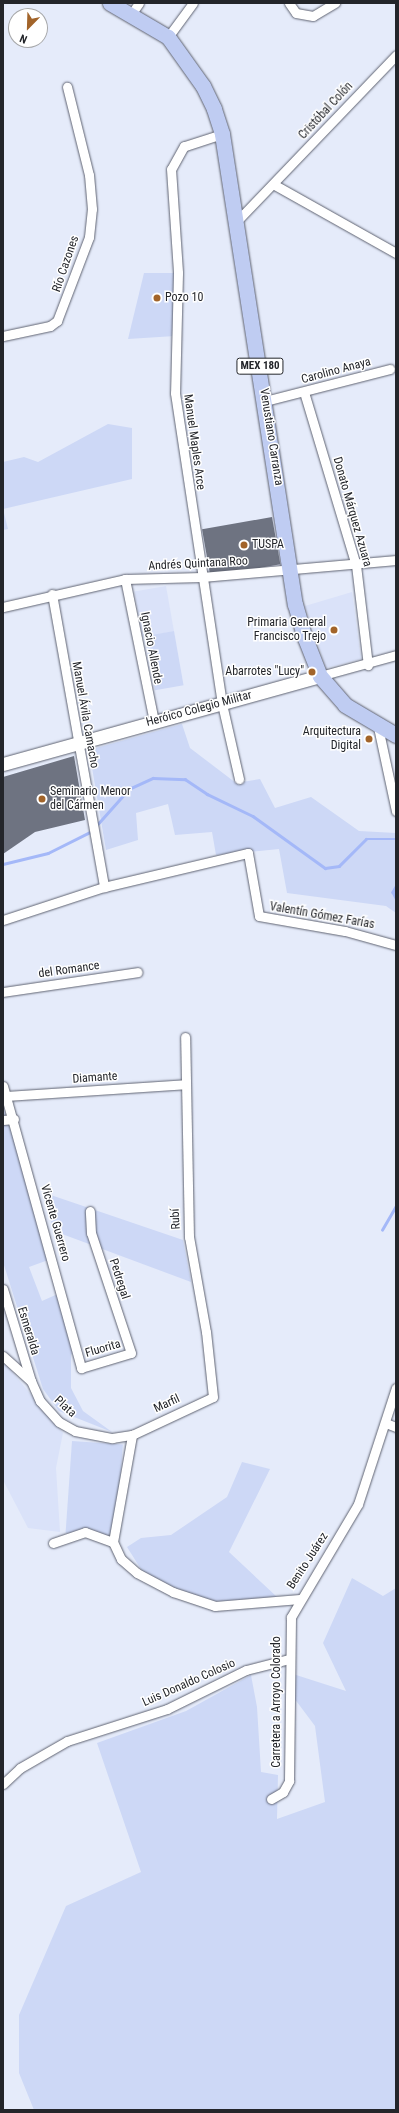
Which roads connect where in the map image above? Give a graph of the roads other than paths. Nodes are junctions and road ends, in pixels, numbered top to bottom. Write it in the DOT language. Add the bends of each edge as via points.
graph roads {
  1 [pos="110,3"];
  2 [pos="193,3"];
  3 [pos="289,3"];
  4 [pos="335,3"];
  5 [pos="135,8"];
  6 [pos="168,37"];
  7 [pos="396,55"];
  8 [pos="67,87"];
  9 [pos="222,134"];
  10 [pos="273,184"];
  11 [pos="236,222"];
  12 [pos="396,253"];
  13 [pos="3,336"];
  14 [pos="390,369"];
  15 [pos="304,392"];
  16 [pos="265,401"];
  17 [pos="396,560"];
  18 [pos="356,565"];
  19 [pos="291,571"];
  20 [pos="202,577"];
  21 [pos="125,580"];
  22 [pos="52,594"];
  23 [pos="3,607"];
  24 [pos="396,655"];
  25 [pos="368,665"];
  26 [pos="320,676"];
  27 [pos="222,704"];
  28 [pos="154,721"];
  29 [pos="378,727"];
  30 [pos="396,735"];
  31 [pos="78,743"];
  32 [pos="3,764"];
  33 [pos="239,779"];
  34 [pos="396,811"];
  35 [pos="104,886"];
  36 [pos="3,920"];
  37 [pos="396,945"];
  38 [pos="138,972"];
  39 [pos="3,992"];
  40 [pos="185,1037"];
  41 [pos="185,1084"];
  42 [pos="3,1086"];
  43 [pos="6,1096"];
  44 [pos="14,1119"];
  45 [pos="3,1120"];
  46 [pos="90,1211"];
  47 [pos="4,1295"];
  48 [pos="131,1353"];
  49 [pos="3,1356"];
  50 [pos="81,1368"];
  51 [pos="31,1381"];
  52 [pos="396,1388"];
  53 [pos="212,1398"];
  54 [pos="386,1423"];
  55 [pos="396,1427"];
  56 [pos="132,1435"];
  57 [pos="113,1542"];
  58 [pos="53,1543"];
  59 [pos="300,1599"];
  60 [pos="289,1659"];
  61 [pos="3,1784"];
  62 [pos="272,1799"];
  1 -- 5 [label="main road, Venustiano Carranza / MEX 180"];
  2 -- 6 [label="street"];
  3 -- 4 [label="street" via="296,13 313,16"];
  5 -- 6 [label="main road, Venustiano Carranza / MEX 180"];
  6 -- 9 [label="main road, Venustiano Carranza / MEX 180" via="203,86"];
  7 -- 10 [label="street, Cristóbal Colón"];
  8 -- 13 [label="street, Río Cazones" via="89,175 92,209 88,237 57,321 50,326"];
  9 -- 11 [label="main road, Venustiano Carranza / MEX 180"];
  9 -- 20 [label="street, Manuel Maples Arce" via="184,146 171,168 178,273 175,393"];
  10 -- 11 [label="street, Cristóbal Colón"];
  10 -- 12 [label="street"];
  11 -- 16 [label="main road, Venustiano Carranza / MEX 180"];
  14 -- 15 [label="street, Carolino Anaya"];
  15 -- 16 [label="street, Carolino Anaya"];
  15 -- 18 [label="street, Donato Márquez Azuara"];
  16 -- 19 [label="main road, Venustiano Carranza / MEX 180"];
  17 -- 18 [label="street, Andrés Quintana Roo"];
  18 -- 19 [label="street, Andrés Quintana Roo"];
  18 -- 25 [label="street, Donato Márquez Azuara"];
  19 -- 20 [label="street, Andrés Quintana Roo"];
  19 -- 26 [label="main road, Venustiano Carranza / MEX 180" via="305,638"];
  20 -- 21 [label="street, Andrés Quintana Roo"];
  20 -- 27 [label="street, Manuel Maples Arce"];
  21 -- 22 [label="street, Andrés Quintana Roo"];
  21 -- 28 [label="street, Ignacio Allende"];
  22 -- 23 [label="street, Andrés Quintana Roo"];
  22 -- 31 [label="street, Manuel Ávila Camacho"];
  24 -- 25 [label="street, Heróico Colegio Militar"];
  25 -- 26 [label="street, Heróico Colegio Militar"];
  26 -- 27 [label="street, Heróico Colegio Militar"];
  26 -- 29 [label="main road, Venustiano Carranza / MEX 180" via="345,705"];
  27 -- 28 [label="street, Heróico Colegio Militar"];
  27 -- 33 [label="street, Manuel Maples Arce"];
  28 -- 31 [label="street, Heróico Colegio Militar"];
  29 -- 30 [label="main road, Venustiano Carranza / MEX 180"];
  29 -- 34 [label="street"];
  31 -- 32 [label="street, Heróico Colegio Militar"];
  31 -- 35 [label="street, Manuel Ávila Camacho"];
  35 -- 36 [label="street"];
  35 -- 37 [label="street, Valentín Gómez Farías" via="248,853 259,916 346,931"];
  38 -- 39 [label="street, del Romance"];
  40 -- 41 [label="street, Rubí"];
  41 -- 43 [label="street, Diamante"];
  41 -- 53 [label="street, Rubí" via="189,1237 206,1332"];
  42 -- 43 [label="street, Vicente Guerrero"];
  43 -- 44 [label="street, Vicente Guerrero"];
  44 -- 45 [label="street"];
  44 -- 50 [label="street, Vicente Guerrero"];
  46 -- 48 [label="street, Pedregal" via="91,1233"];
  47 -- 51 [label="street, Esmeralda"];
  48 -- 50 [label="street, Fluorita"];
  49 -- 51 [label="street, Plata"];
  51 -- 56 [label="street, Plata" via="40,1401 59,1422 75,1431 112,1438"];
  52 -- 54 [label="street, Benito Juárez"];
  53 -- 56 [label="street, Marfil"];
  54 -- 55 [label="street"];
  54 -- 59 [label="street, Benito Juárez" via="358,1504"];
  56 -- 57 [label="street"];
  57 -- 58 [label="street" via="85,1532"];
  57 -- 59 [label="street, Benito Juárez" via="121,1559 137,1574 173,1592 215,1606"];
  59 -- 60 [label="street, Carretera a Arroyo Colorado" via="290,1617"];
  60 -- 61 [label="street, Luis Donaldo Colosio" via="246,1670 167,1709 67,1741 26,1765"];
  60 -- 62 [label="street, Carretera a Arroyo Colorado" via="290,1781 283,1792"];
}
